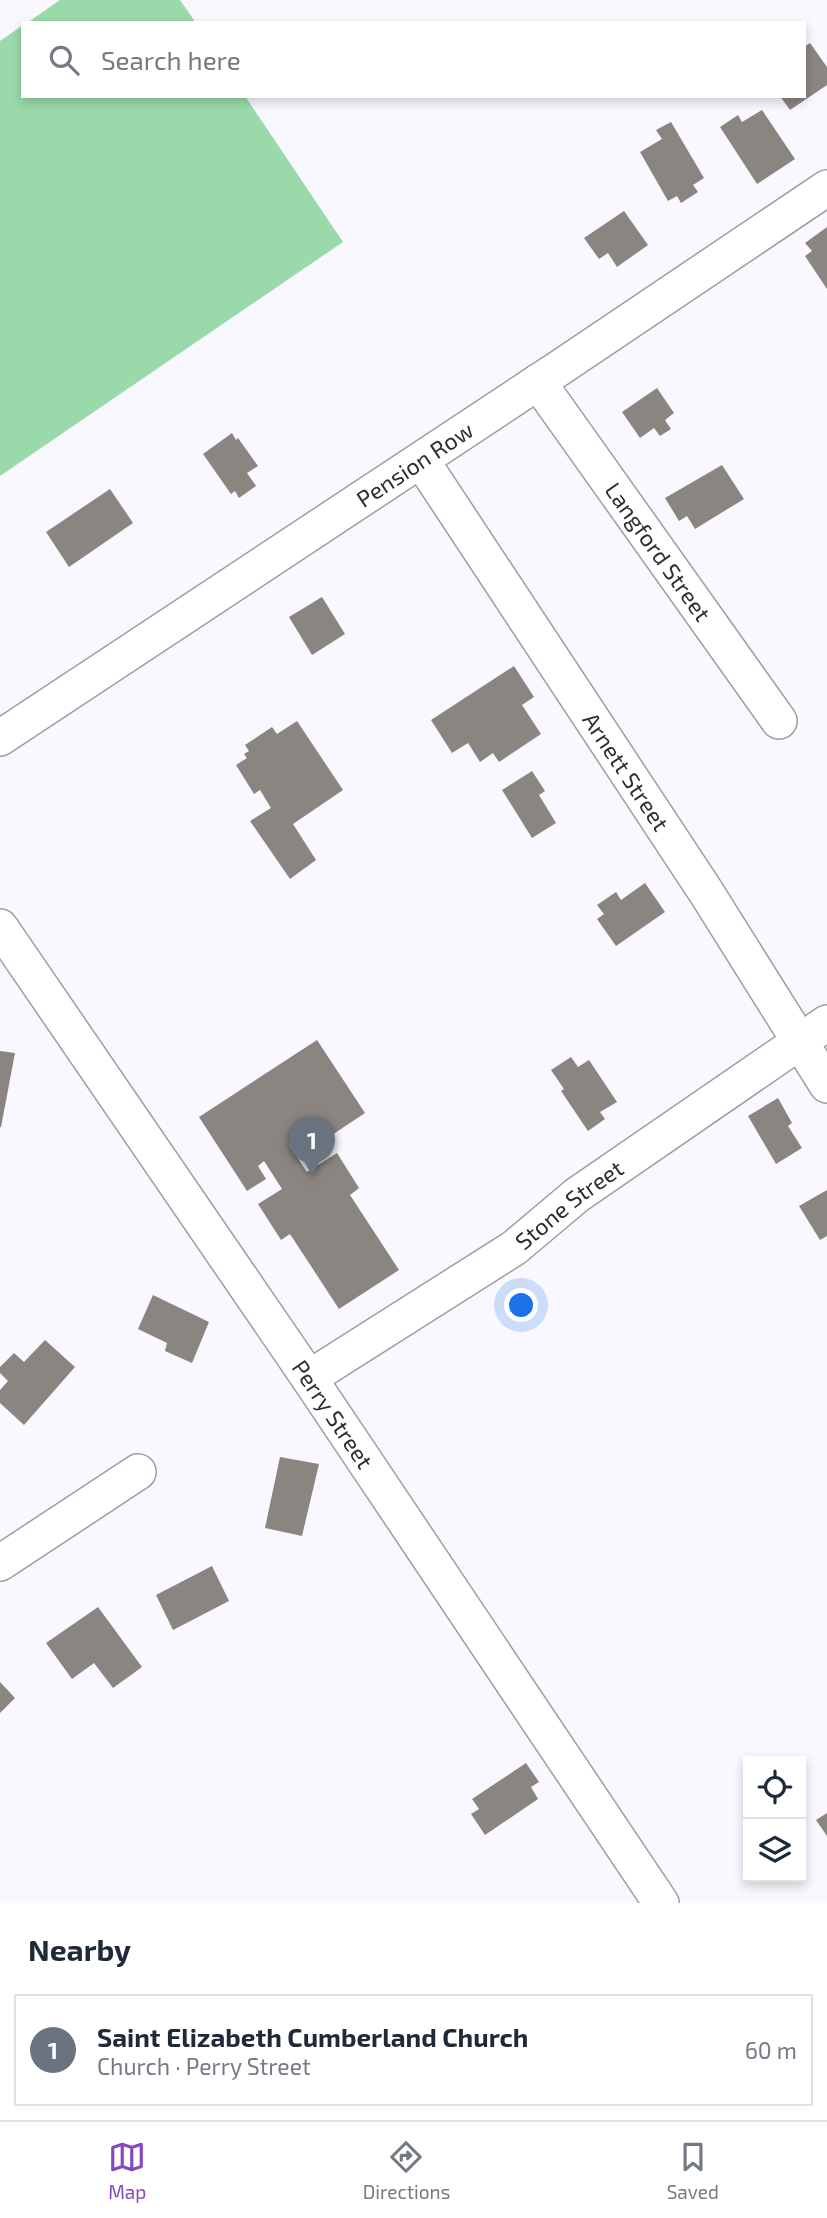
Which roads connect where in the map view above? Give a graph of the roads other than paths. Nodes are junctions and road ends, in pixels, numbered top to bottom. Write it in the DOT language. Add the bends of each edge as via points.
graph roads {
  1 [pos="827,188"];
  2 [pos="538,382"];
  3 [pos="421,460"];
  4 [pos="779,722"];
  5 [pos="0,738"];
  6 [pos="0,926"];
  7 [pos="827,1023"];
  8 [pos="799,1042"];
  9 [pos="827,1085"];
  10 [pos="309,1378"];
  11 [pos="138,1472"];
  12 [pos="0,1563"];
  13 [pos="661,1903"];
  1 -- 2 [label="street, Pension Row"];
  2 -- 3 [label="street, Pension Row"];
  2 -- 4 [label="street, Langford Street"];
  3 -- 5 [label="street, Pension Row"];
  3 -- 8 [label="street, Arnett Street" via="706,892"];
  6 -- 10 [label="street, Perry Street"];
  7 -- 8 [label="street, Stone Street"];
  8 -- 9 [label="street, Arnett Street"];
  8 -- 10 [label="street, Stone Street" via="577,1195 514,1248"];
  10 -- 13 [label="street, Perry Street"];
  11 -- 12 [label="street"];
}
